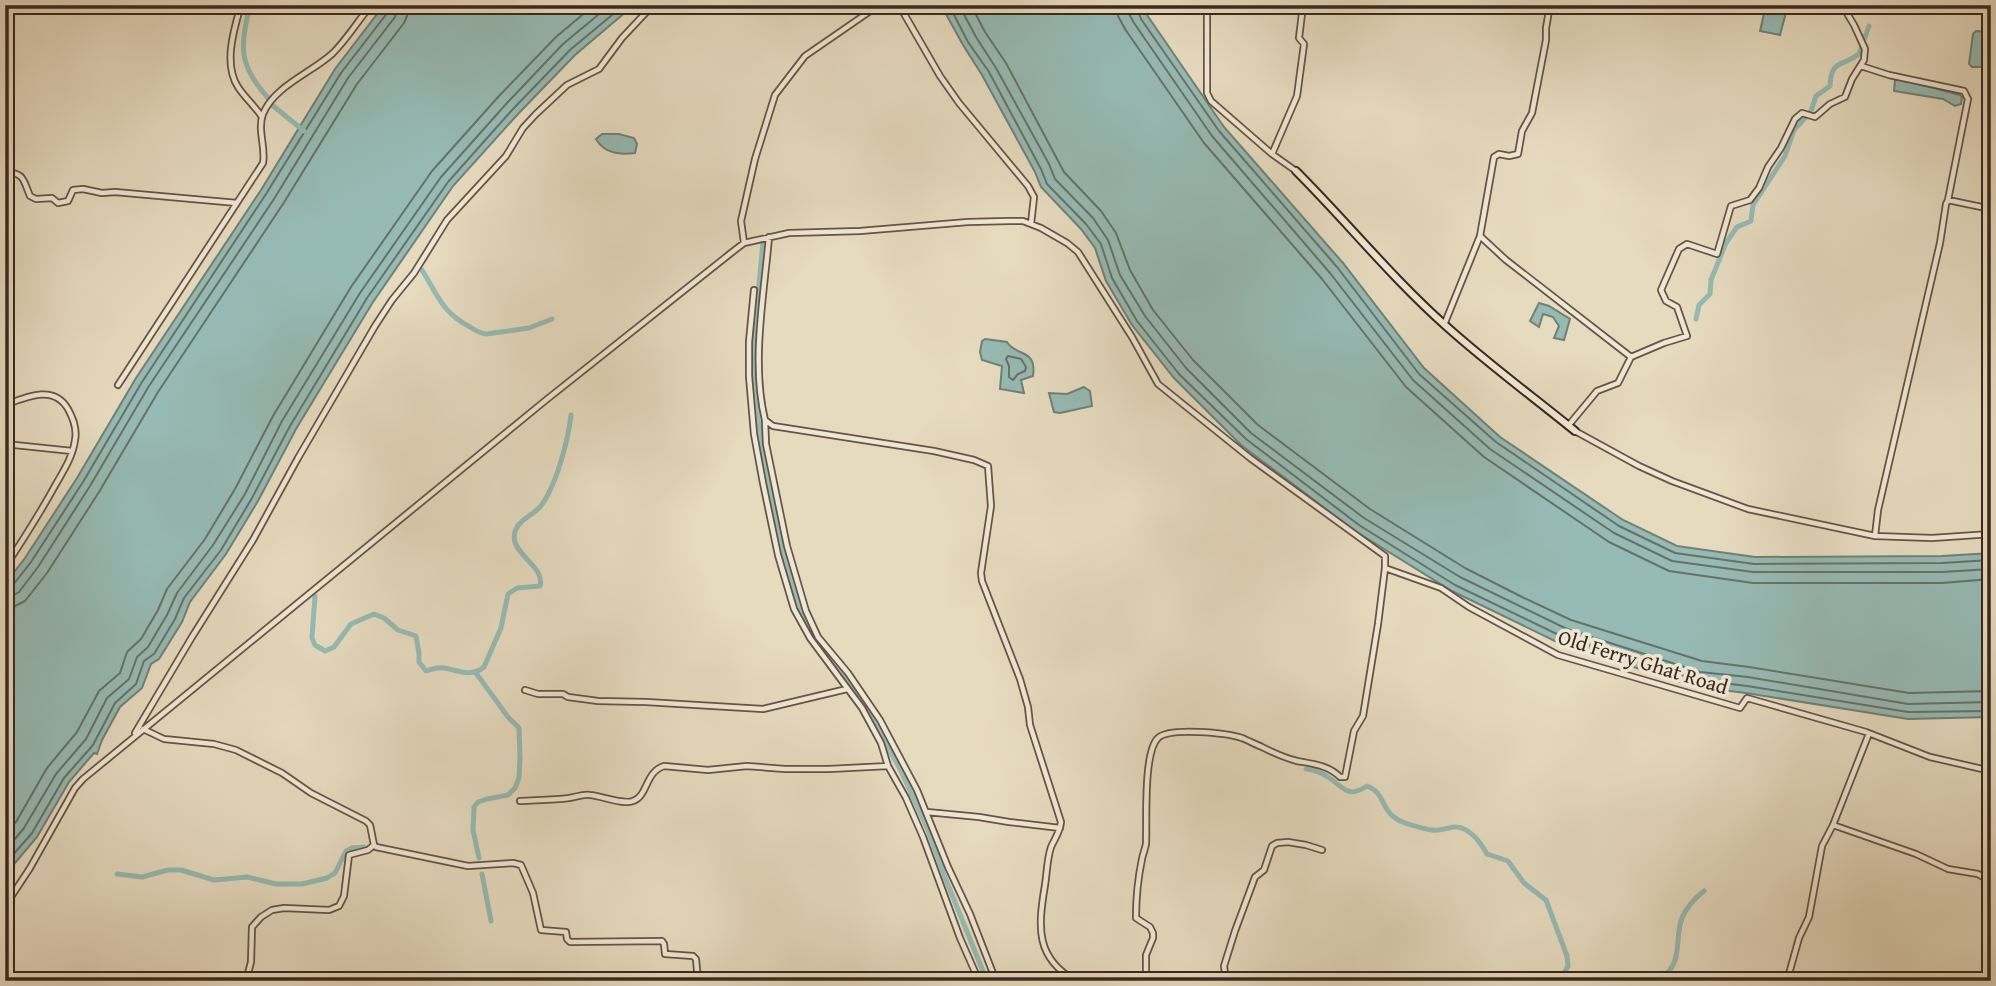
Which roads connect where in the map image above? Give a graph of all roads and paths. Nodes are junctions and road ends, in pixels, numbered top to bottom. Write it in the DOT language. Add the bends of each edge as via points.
graph roads {
  1 [pos="241,5"];
  2 [pos="371,5"];
  3 [pos="653,5"];
  4 [pos="879,5"];
  5 [pos="899,5"];
  6 [pos="1207,5"];
  7 [pos="1303,5"];
  8 [pos="1550,5"];
  9 [pos="1842,5"];
  10 [pos="1861,66"];
  11 [pos="262,117"];
  12 [pos="1272,154"];
  13 [pos="1296,171"];
  14 [pos="5,172"];
  15 [pos="1948,200"];
  16 [pos="237,203"];
  17 [pos="1991,209"];
  18 [pos="1031,224"];
  19 [pos="1480,236"];
  20 [pos="769,237"];
  21 [pos="744,243"];
  22 [pos="754,290"];
  23 [pos="1444,325"];
  24 [pos="1631,357"];
  25 [pos="118,385"];
  26 [pos="5,405"];
  27 [pos="765,421"];
  28 [pos="1568,426"];
  29 [pos="1575,431"];
  30 [pos="5,444"];
  31 [pos="72,451"];
  32 [pos="1991,534"];
  33 [pos="1875,536"];
  34 [pos="5,567"];
  35 [pos="1385,568"];
  36 [pos="847,690"];
  37 [pos="525,691"];
  38 [pos="143,729"];
  39 [pos="1868,736"];
  40 [pos="131,739"];
  41 [pos="888,766"];
  42 [pos="1991,771"];
  43 [pos="520,800"];
  44 [pos="927,812"];
  45 [pos="1833,825"];
  46 [pos="1060,828"];
  47 [pos="374,845"];
  48 [pos="1322,850"];
  49 [pos="1990,881"];
  50 [pos="5,905"];
  51 [pos="247,981"];
  52 [pos="698,981"];
  53 [pos="979,981"];
  54 [pos="996,981"];
  55 [pos="1076,981"];
  56 [pos="1146,981"];
  57 [pos="1226,981"];
  58 [pos="1787,981"];
  1 -- 11 [label="street" via="231,53 233,75"];
  2 -- 11 [label="street" via="335,50 289,84"];
  3 -- 40 [label="street" via="599,69 567,85 536,114 506,156 447,220 375,326 253,541"];
  4 -- 21 [label="street" via="805,56 775,94 741,220"];
  5 -- 18 [label="street" via="940,76 1028,186 1034,197"];
  6 -- 12 [label="street" via="1207,93"];
  7 -- 12 [label="street" via="1299,38 1304,44 1297,96"];
  8 -- 19 [label="street" via="1532,113 1522,131 1518,154 1494,157"];
  9 -- 10 [label="street" via="1865,49"];
  10 -- 15 [label="street" via="1967,94"];
  10 -- 24 [label="street" via="1845,97 1813,118 1800,114 1795,119 1759,188 1750,200 1731,206 1717,254 1686,244 1679,249 1661,290 1677,307 1688,336"];
  11 -- 16 [label="street" via="264,159"];
  12 -- 13 [label="street"];
  13 -- 23 [label="street"];
  14 -- 16 [label="street" via="23,177 30,196 58,203 68,201 73,190 83,189"];
  15 -- 17 [label="street"];
  15 -- 33 [label="street"];
  16 -- 25 [label="street"];
  18 -- 20 [label="street" via="968,222"];
  18 -- 35 [label="street" via="1078,252 1158,384 1385,556"];
  19 -- 23 [label="street"];
  19 -- 24 [label="street"];
  20 -- 21 [label="street"];
  20 -- 27 [label="street" via="759,362"];
  21 -- 38 [label="street"];
  22 -- 36 [label="street" via="750,397 778,555 801,623"];
  23 -- 28 [label="street"];
  24 -- 28 [label="street" via="1618,383 1597,391"];
  26 -- 31 [label="street" via="30,396 57,397 74,421"];
  27 -- 44 [label="street" via="787,546 806,611 818,636 880,720"];
  27 -- 46 [label="street" via="988,466 991,506 982,581 1020,679"];
  28 -- 29 [label="street"];
  29 -- 33 [label="street" via="1672,481 1748,509"];
  30 -- 31 [label="street"];
  31 -- 34 [label="street" via="36,521"];
  32 -- 33 [label="street"];
  35 -- 42 [label="street, Old Ferry Ghat Road" via="1441,588 1558,655 1740,708 1747,698 1866,732 1930,757"];
  35 -- 56 [label="street" via="1363,716 1354,731 1345,777 1233,736 1195,732 1157,740 1150,766 1146,846 1136,901 1136,918 1153,933 1146,955"];
  36 -- 37 [label="street" via="764,709 598,701"];
  36 -- 41 [label="street" via="870,721"];
  38 -- 40 [label="street"];
  38 -- 47 [label="street" via="164,739 236,750 263,763 366,821"];
  39 -- 45 [label="street"];
  40 -- 50 [label="street" via="75,788"];
  41 -- 43 [label="street" via="708,770 664,766 649,776 632,802 586,794"];
  41 -- 53 [label="street" via="923,837"];
  44 -- 46 [label="street"];
  44 -- 54 [label="street"];
  45 -- 49 [label="street"];
  45 -- 58 [label="street" via="1822,846 1809,917"];
  46 -- 55 [label="street" via="1047,866 1041,940 1053,965"];
  47 -- 51 [label="street" via="349,855 339,906 272,910 252,927"];
  47 -- 52 [label="street" via="468,866 521,865 541,930 566,932 570,942 662,941 665,954 696,959"];
  48 -- 57 [label="street" via="1288,842 1272,846 1234,931 1224,966"];
}
